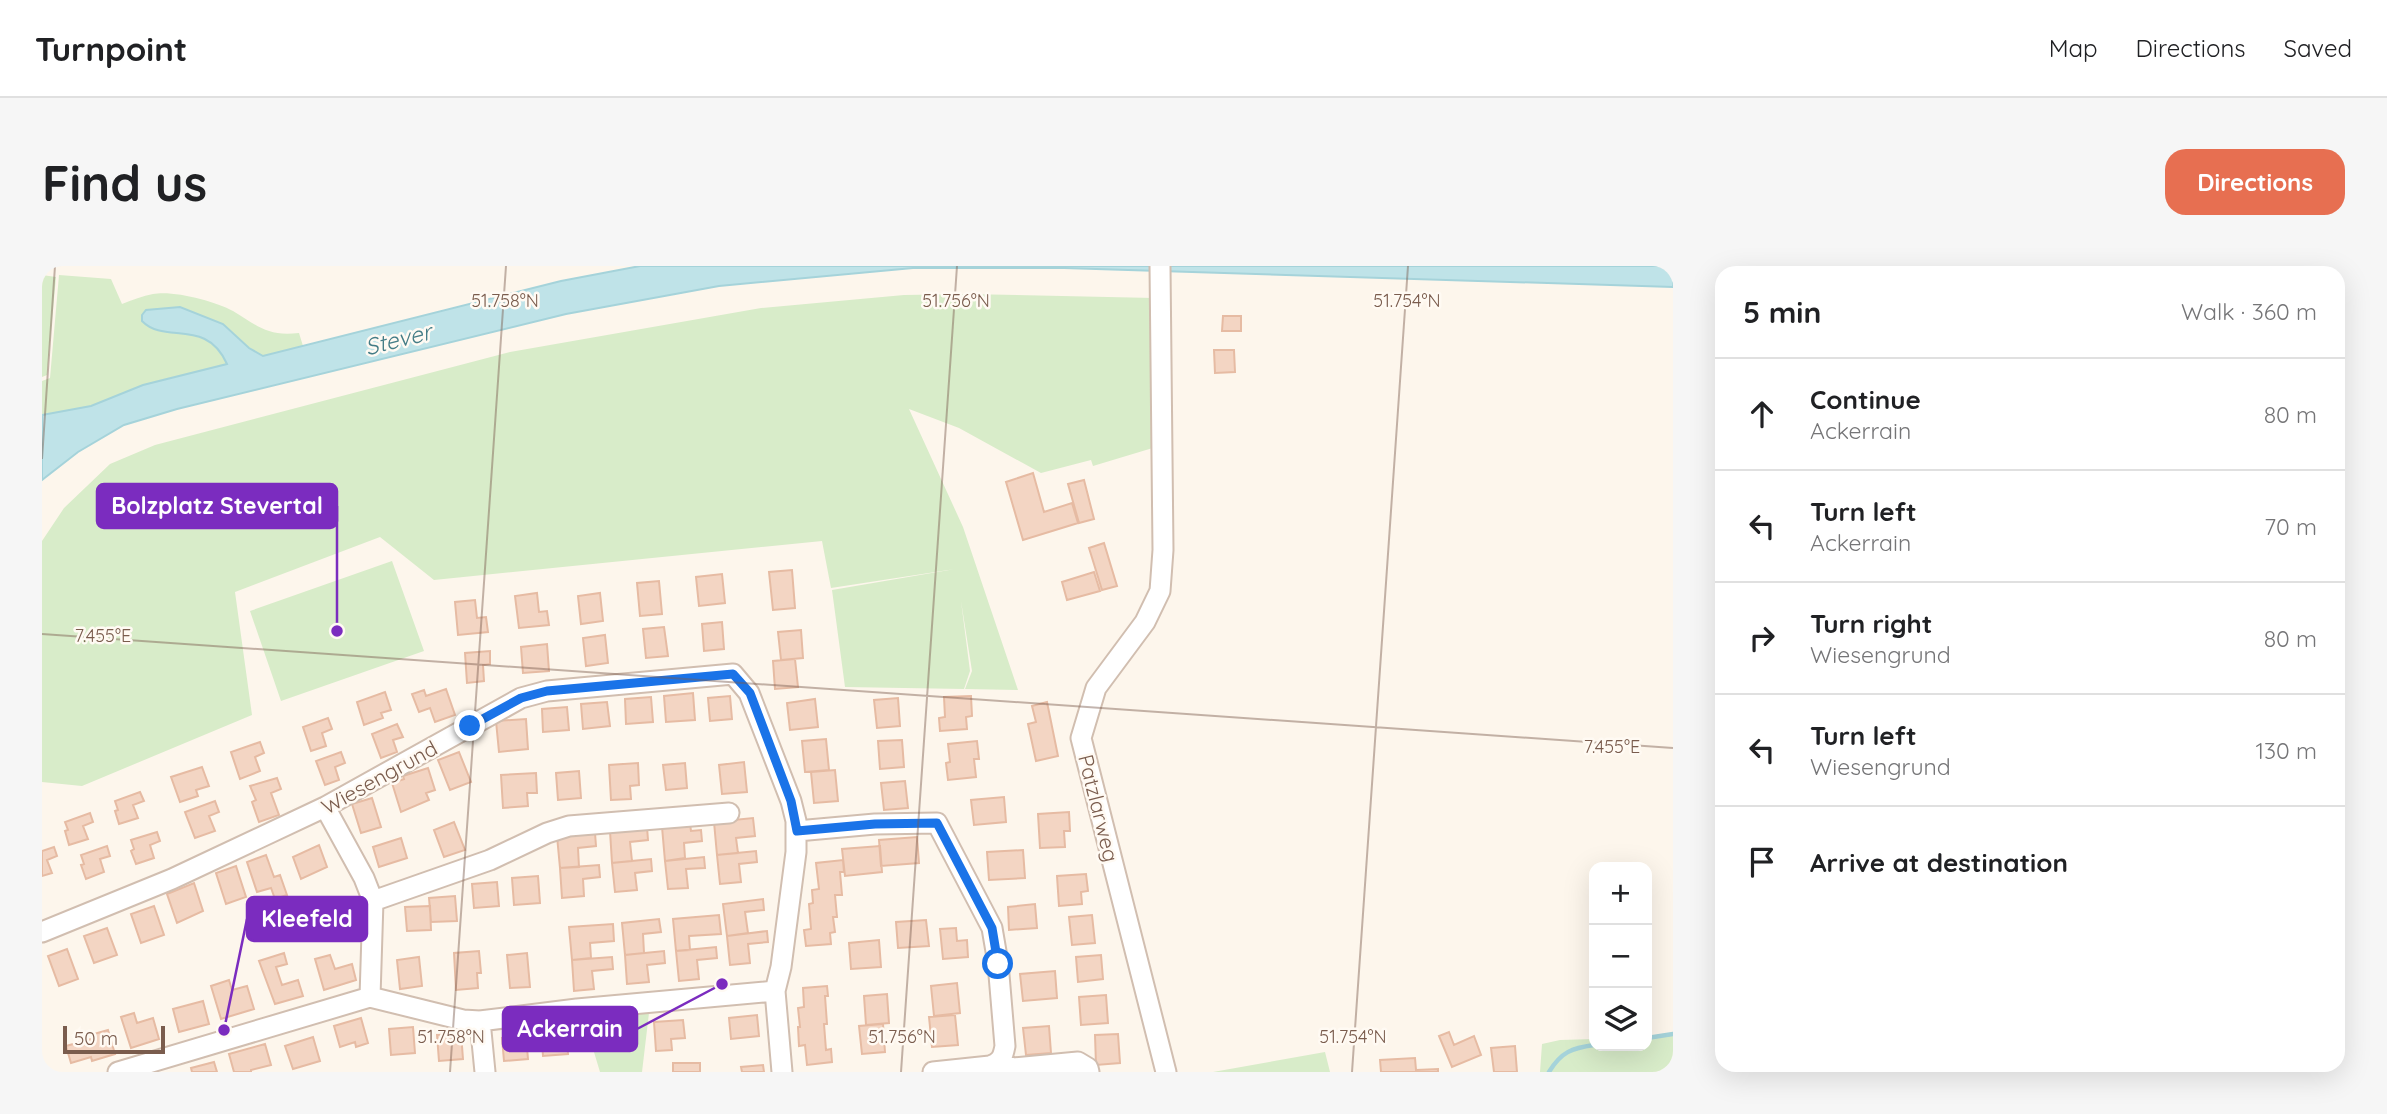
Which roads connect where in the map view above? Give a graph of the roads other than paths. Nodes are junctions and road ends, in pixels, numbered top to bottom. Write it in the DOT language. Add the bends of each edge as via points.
graph roads {
  1 [pos="1160,275"];
  2 [pos="325,807"];
  3 [pos="729,813"];
  4 [pos="797,831"];
  5 [pos="373,901"];
  6 [pos="42,932"];
  7 [pos="775,990"];
  8 [pos="370,997"];
  9 [pos="480,1021"];
  10 [pos="998,1063"];
  11 [pos="118,1072"];
  12 [pos="485,1072"];
  13 [pos="782,1072"];
  14 [pos="933,1072"];
  15 [pos="1088,1072"];
  16 [pos="1166,1072"];
  1 -- 16 [label="street, Patzlarweg" via="1160,591 1145,622 1096,688 1081,738"];
  2 -- 4 [label="street, Wiesengrund" via="521,698 547,691 733,674 750,693 791,801"];
  2 -- 5 [label="street"];
  2 -- 6 [label="street, Wiesengrund" via="172,879"];
  3 -- 5 [label="street" via="569,826 490,860"];
  4 -- 7 [label="street, Wiesengrund"];
  4 -- 10 [label="street" via="937,823 992,928 1005,1046"];
  5 -- 8 [label="street"];
  7 -- 9 [label="street"];
  7 -- 13 [label="street, Wiesengrund"];
  8 -- 9 [label="street"];
  8 -- 11 [label="street"];
  9 -- 12 [label="street"];
  10 -- 14 [label="street"];
  10 -- 15 [label="street" via="1013,1068 1079,1062"];
}
